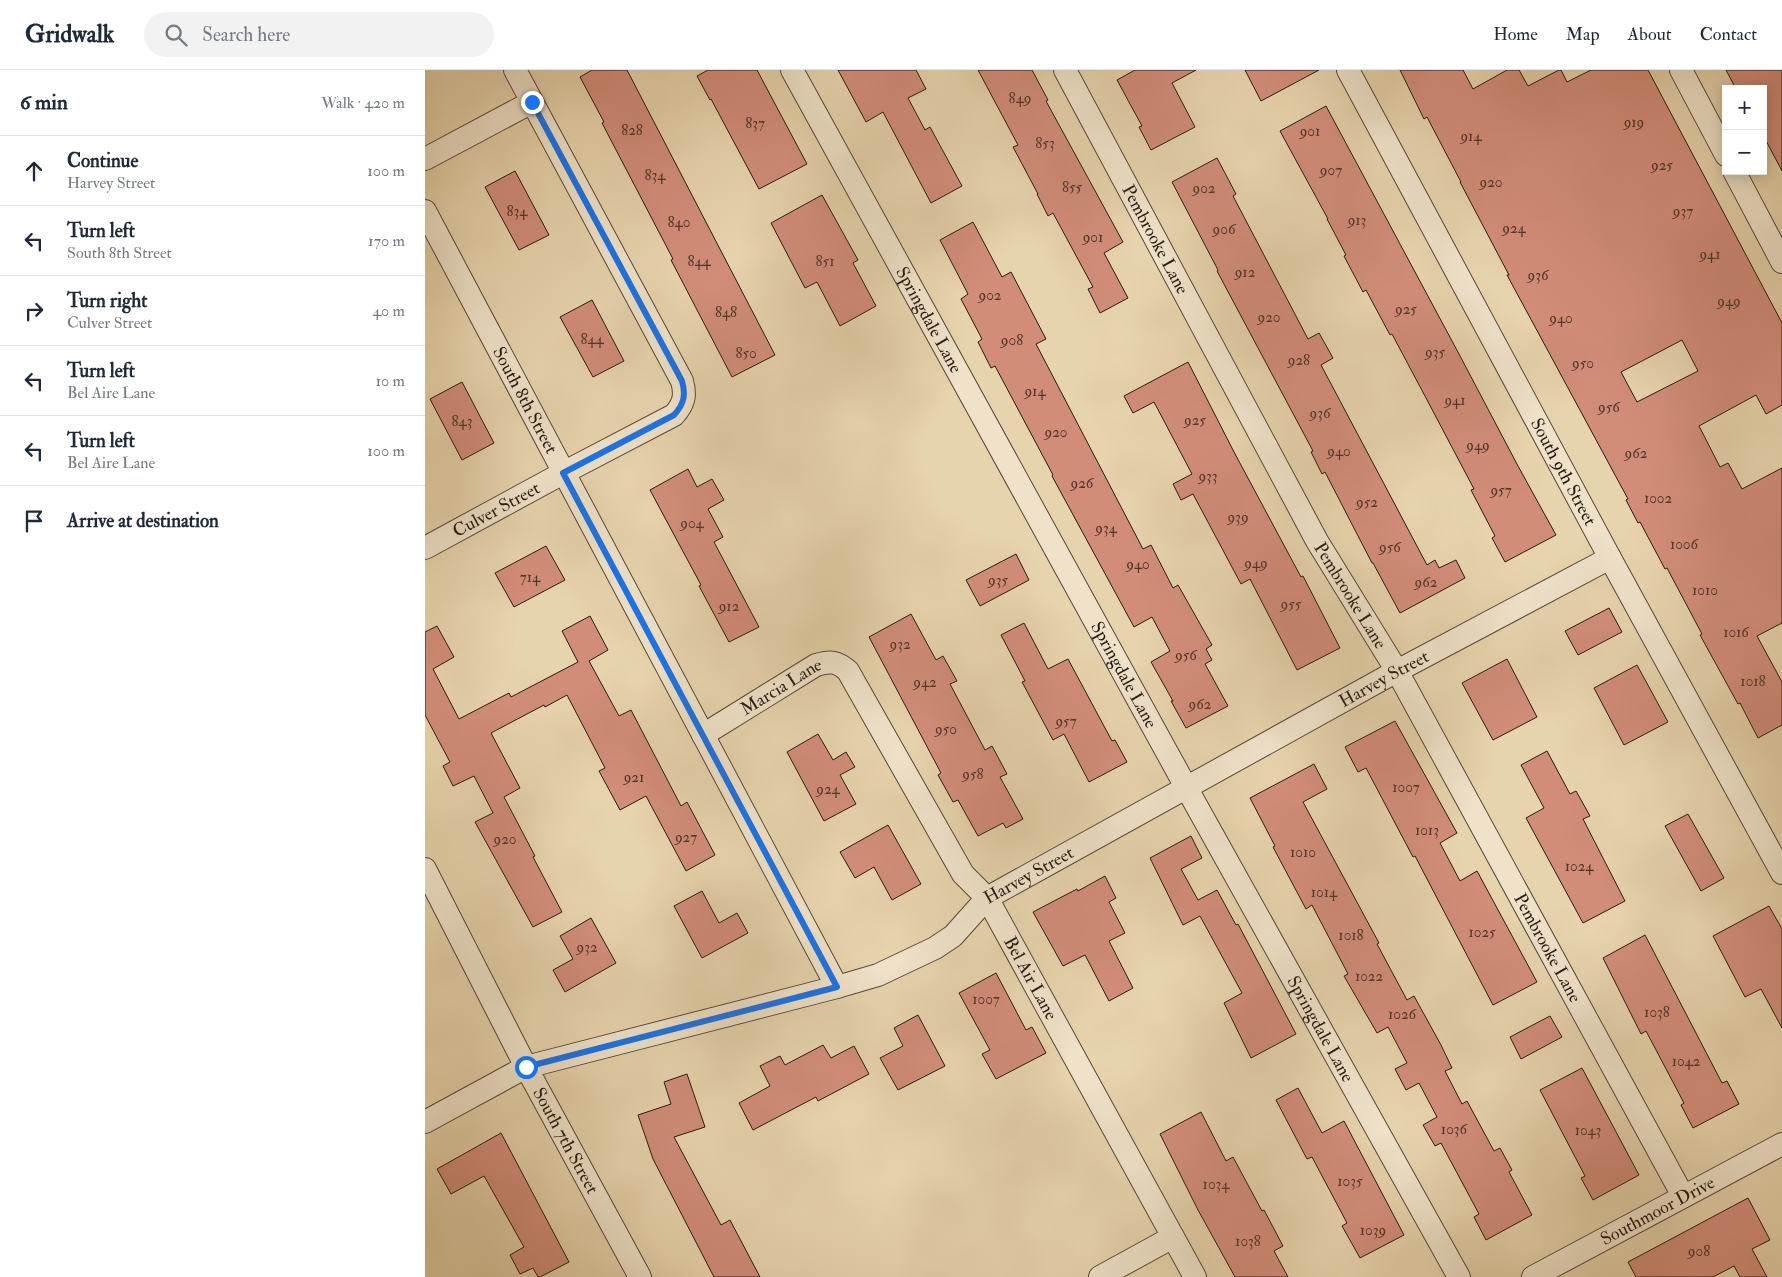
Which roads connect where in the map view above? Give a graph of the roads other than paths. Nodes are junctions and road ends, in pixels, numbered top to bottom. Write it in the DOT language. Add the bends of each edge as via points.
graph roads {
  1 [pos="515,70"];
  2 [pos="792,70"];
  3 [pos="1065,70"];
  4 [pos="1348,70"];
  5 [pos="1681,70"];
  6 [pos="532,102"];
  7 [pos="1722,147"];
  8 [pos="425,159"];
  9 [pos="1736,175"];
  10 [pos="425,211"];
  11 [pos="1782,262"];
  12 [pos="563,473"];
  13 [pos="425,548"];
  14 [pos="1610,558"];
  15 [pos="1397,671"];
  16 [pos="857,685"];
  17 [pos="703,736"];
  18 [pos="1186,787"];
  19 [pos="425,869"];
  20 [pos="1782,873"];
  21 [pos="987,898"];
  22 [pos="837,987"];
  23 [pos="526,1067"];
  24 [pos="425,1122"];
  25 [pos="1782,1144"];
  26 [pos="1683,1196"];
  27 [pos="1173,1237"];
  28 [pos="640,1277"];
  29 [pos="1100,1277"];
  30 [pos="1195,1277"];
  31 [pos="1459,1277"];
  32 [pos="1533,1277"];
  1 -- 6 [label="street"];
  2 -- 18 [label="street, Springdale Lane"];
  3 -- 15 [label="street, Pembrooke Lane" via="1317,541"];
  4 -- 14 [label="street, South 9th Street"];
  5 -- 7 [label="street"];
  6 -- 8 [label="street"];
  6 -- 12 [label="street, Culver Street" via="685,391 684,401 674,415"];
  9 -- 11 [label="street"];
  10 -- 12 [label="street, South 8th Street"];
  12 -- 13 [label="street, Culver Street"];
  12 -- 17 [label="street, South 8th Street"];
  14 -- 15 [label="street, Harvey Street"];
  14 -- 20 [label="street, South 9th Street"];
  15 -- 18 [label="street, Harvey Street"];
  15 -- 26 [label="street, Pembrooke Lane"];
  16 -- 17 [label="street, Marcia Lane" via="840,664 833,661 821,663"];
  16 -- 21 [label="street, Bel Air Lane" via="963,874"];
  17 -- 22 [label="street, South 8th Street"];
  18 -- 21 [label="street, Harvey Street"];
  18 -- 31 [label="street, Springdale Lane"];
  19 -- 23 [label="street, South 7th Street"];
  21 -- 22 [label="street, Harvey Street" via="953,936 935,948 878,975"];
  21 -- 27 [label="street, Bel Air Lane"];
  22 -- 23 [label="street, Harvey Street"];
  23 -- 24 [label="street, Harvey Street"];
  23 -- 28 [label="street, South 7th Street"];
  25 -- 26 [label="street, Southmoor Drive"];
  26 -- 32 [label="street, Southmoor Drive"];
  27 -- 29 [label="street"];
  27 -- 30 [label="street, Bel Air Lane"];
}
